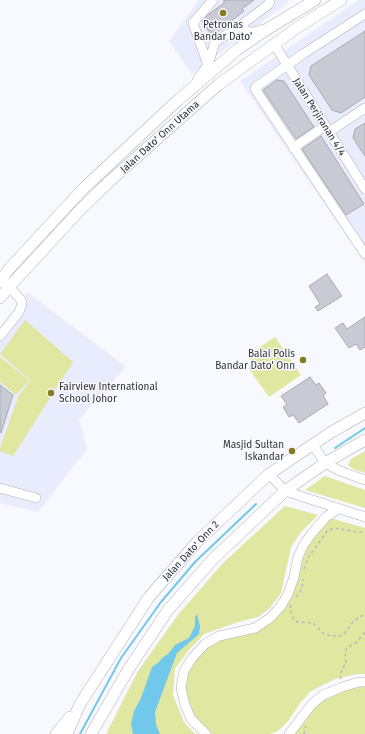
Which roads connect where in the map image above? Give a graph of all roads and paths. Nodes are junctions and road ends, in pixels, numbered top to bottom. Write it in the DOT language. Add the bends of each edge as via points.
graph roads {
  1 [pos="213,0"];
  2 [pos="270,0"];
  3 [pos="316,0"];
  4 [pos="341,0"];
  5 [pos="365,14"];
  6 [pos="240,26"];
  7 [pos="269,28"];
  8 [pos="274,44"];
  9 [pos="208,65"];
  10 [pos="287,65"];
  11 [pos="189,91"];
  12 [pos="365,108"];
  13 [pos="327,129"];
  14 [pos="293,148"];
  15 [pos="365,189"];
  16 [pos="365,254"];
  17 [pos="3,281"];
  18 [pos="0,298"];
  19 [pos="0,336"];
  20 [pos="365,413"];
  21 [pos="365,440"];
  22 [pos="313,445"];
  23 [pos="325,462"];
  24 [pos="269,474"];
  25 [pos="365,480"];
  26 [pos="0,488"];
  27 [pos="285,491"];
  28 [pos="36,498"];
  29 [pos="338,509"];
  30 [pos="365,517"];
  31 [pos="365,532"];
  32 [pos="304,569"];
  33 [pos="303,576"];
  34 [pos="295,598"];
  35 [pos="292,602"];
  36 [pos="365,615"];
  37 [pos="365,632"];
  38 [pos="365,682"];
  39 [pos="342,687"];
  40 [pos="80,704"];
  41 [pos="307,723"];
  42 [pos="92,733"];
  43 [pos="56,734"];
  44 [pos="67,734"];
  45 [pos="206,734"];
  46 [pos="289,734"];
  47 [pos="304,734"];
  1 -- 9 [label="street" via="193,23"];
  2 -- 6 [label="street" via="269,4"];
  3 -- 7 [label="main road, Jalan Dato' Onn Utama"];
  4 -- 8 [label="main road, Jalan Dato' Onn Utama"];
  5 -- 10 [label="street"];
  6 -- 7 [label="street" via="250,33"];
  6 -- 9 [label="street" via="215,42"];
  7 -- 11 [label="main road, Jalan Dato' Onn Utama" via="238,49"];
  8 -- 10 [label="street, Jalan Perjiranan 4/4"];
  8 -- 17 [label="main road, Jalan Dato' Onn Utama" via="218,85"];
  9 -- 11 [label="street"];
  10 -- 13 [label="street, Jalan Perjiranan 4/4"];
  10 -- 14 [label="street" via="255,90"];
  11 -- 17 [label="main road, Jalan Dato' Onn Utama" via="83,189 8,270"];
  12 -- 13 [label="street"];
  13 -- 14 [label="street"];
  13 -- 15 [label="street, Jalan Perjiranan 4/4"];
  14 -- 16 [label="street"];
  17 -- 18 [label="main road, Jalan Dato' Onn Utama"];
  17 -- 19 [label="street" via="21,300 22,307"];
  20 -- 22 [label="main road, Jalan Dato' Onn 2"];
  21 -- 23 [label="main road"];
  22 -- 23 [label="street"];
  22 -- 24 [label="main road, Jalan Dato' Onn 2"];
  23 -- 25 [label="street" via="340,471"];
  23 -- 27 [label="main road"];
  24 -- 27 [label="street"];
  24 -- 40 [label="main road, Jalan Dato' Onn 2" via="197,542 150,597"];
  26 -- 28 [label="street"];
  27 -- 29 [label="street"];
  27 -- 42 [label="main road" via="213,559 168,610 128,670"];
  29 -- 30 [label="street"];
  29 -- 45 [label="street" via="326,517 303,546 288,594 270,618 255,628 219,636 205,644 184,671 181,688 186,705 191,719"];
  31 -- 32 [label="path" via="334,528 327,530"];
  33 -- 34 [label="path" via="302,590"];
  35 -- 36 [label="path" via="290,609 294,620 313,623 324,634 330,636 344,634 353,622"];
  37 -- 39 [label="path" via="345,651 346,662 340,675"];
  38 -- 39 [label="street"];
  39 -- 46 [label="street" via="323,695 312,704"];
  40 -- 43 [label="main road"];
  40 -- 44 [label="main road, Jalan Dato' Onn 2"];
  41 -- 47 [label="path"];
}
